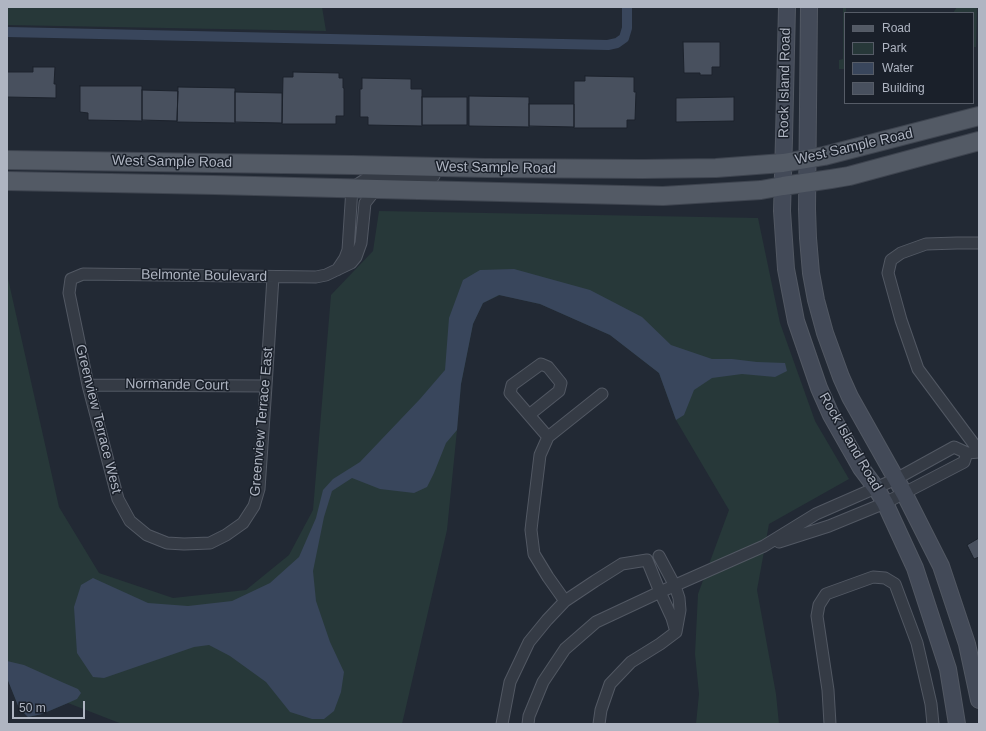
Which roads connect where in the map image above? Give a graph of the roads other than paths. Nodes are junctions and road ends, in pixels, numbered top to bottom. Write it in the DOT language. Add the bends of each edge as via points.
graph roads {
  1 [pos="787,7"];
  2 [pos="808,7"];
  3 [pos="979,116"];
  4 [pos="979,141"];
  5 [pos="7,160"];
  6 [pos="71,160"];
  7 [pos="807,160"];
  8 [pos="783,163"];
  9 [pos="352,165"];
  10 [pos="486,168"];
  11 [pos="7,177"];
  12 [pos="7,181"];
  13 [pos="807,183"];
  14 [pos="214,185"];
  15 [pos="782,186"];
  16 [pos="352,188"];
  17 [pos="376,189"];
  18 [pos="979,243"];
  19 [pos="336,271"];
  20 [pos="273,277"];
  21 [pos="71,279"];
  22 [pos="88,385"];
  23 [pos="266,386"];
  24 [pos="602,394"];
  25 [pos="529,415"];
  26 [pos="548,437"];
  27 [pos="979,451"];
  28 [pos="967,453"];
  29 [pos="896,478"];
  30 [pos="876,488"];
  31 [pos="904,493"];
  32 [pos="885,502"];
  33 [pos="184,544"];
  34 [pos="764,546"];
  35 [pos="658,556"];
  36 [pos="675,586"];
  37 [pos="660,592"];
  38 [pos="564,601"];
  39 [pos="676,632"];
  40 [pos="979,700"];
  41 [pos="502,724"];
  42 [pos="528,724"];
  43 [pos="599,724"];
  44 [pos="830,724"];
  45 [pos="933,724"];
  46 [pos="957,724"];
  1 -- 8 [label="main road, Rock Island Road"];
  2 -- 7 [label="main road, Rock Island Road"];
  3 -- 7 [label="main road, West Sample Road"];
  4 -- 13 [label="main road, West Sample Road" via="849,176"];
  5 -- 6 [label="main road, West Sample Road"];
  6 -- 9 [label="main road, West Sample Road"];
  6 -- 11 [label="main road" via="54,172 12,172"];
  7 -- 8 [label="main road, West Sample Road"];
  7 -- 13 [label="main road, Rock Island Road"];
  8 -- 10 [label="main road, West Sample Road" via="643,170"];
  8 -- 15 [label="main road, Rock Island Road"];
  9 -- 10 [label="main road, West Sample Road"];
  9 -- 14 [label="main road" via="335,177 240,175"];
  10 -- 16 [label="street" via="473,176 372,175"];
  12 -- 14 [label="main road, West Sample Road"];
  13 -- 15 [label="main road, West Sample Road"];
  13 -- 29 [label="main road, Rock Island Road" via="811,273 825,333 850,397"];
  14 -- 16 [label="main road, West Sample Road"];
  15 -- 17 [label="main road, West Sample Road" via="761,190 663,196"];
  15 -- 30 [label="main road, Rock Island Road" via="786,269 796,321 831,415 861,468"];
  16 -- 17 [label="main road, West Sample Road"];
  16 -- 19 [label="street" via="348,250"];
  17 -- 19 [label="street, Belmonte Boulevard" via="365,203 361,243 356,257 351,263"];
  18 -- 27 [label="street" via="926,244 901,253 891,260 888,273 918,370"];
  19 -- 20 [label="street, Belmonte Boulevard" via="316,277"];
  20 -- 21 [label="street, Belmonte Boulevard" via="83,274"];
  20 -- 23 [label="street, Greenview Terrace East"];
  21 -- 22 [label="street, Greenview Terrace West" via="69,293"];
  22 -- 23 [label="street, Normande Court"];
  22 -- 33 [label="street, Greenview Terrace West" via="118,499 130,521 147,535 167,543"];
  23 -- 33 [label="street, Greenview Terrace East" via="259,489 254,506 243,523 226,536 210,543"];
  24 -- 26 [label="street"];
  25 -- 25 [label="street" via="510,393 512,385 541,364 548,367 561,383 559,391"];
  25 -- 26 [label="street"];
  26 -- 38 [label="street" via="540,455 531,530 534,554"];
  27 -- 28 [label="street"];
  28 -- 29 [label="street" via="954,447"];
  28 -- 31 [label="street" via="964,462"];
  29 -- 30 [label="street"];
  29 -- 31 [label="main road, Rock Island Road"];
  30 -- 32 [label="main road, Rock Island Road"];
  30 -- 34 [label="street" via="816,514"];
  31 -- 32 [label="street"];
  31 -- 40 [label="main road, Rock Island Road" via="941,566 967,644"];
  32 -- 34 [label="street" via="829,526"];
  32 -- 46 [label="main road, Rock Island Road" via="915,568 948,669"];
  34 -- 36 [label="street"];
  35 -- 36 [label="street"];
  36 -- 37 [label="street"];
  36 -- 39 [label="street" via="680,610"];
  37 -- 38 [label="street" via="647,560 622,564"];
  37 -- 39 [label="street"];
  37 -- 42 [label="street" via="596,622 565,649 543,682"];
  38 -- 41 [label="street" via="529,642 510,682"];
  39 -- 43 [label="street" via="631,662 610,684"];
  44 -- 45 [label="street" via="828,690 817,616 819,605 826,594 873,577 885,578 895,584 917,643"];
}
